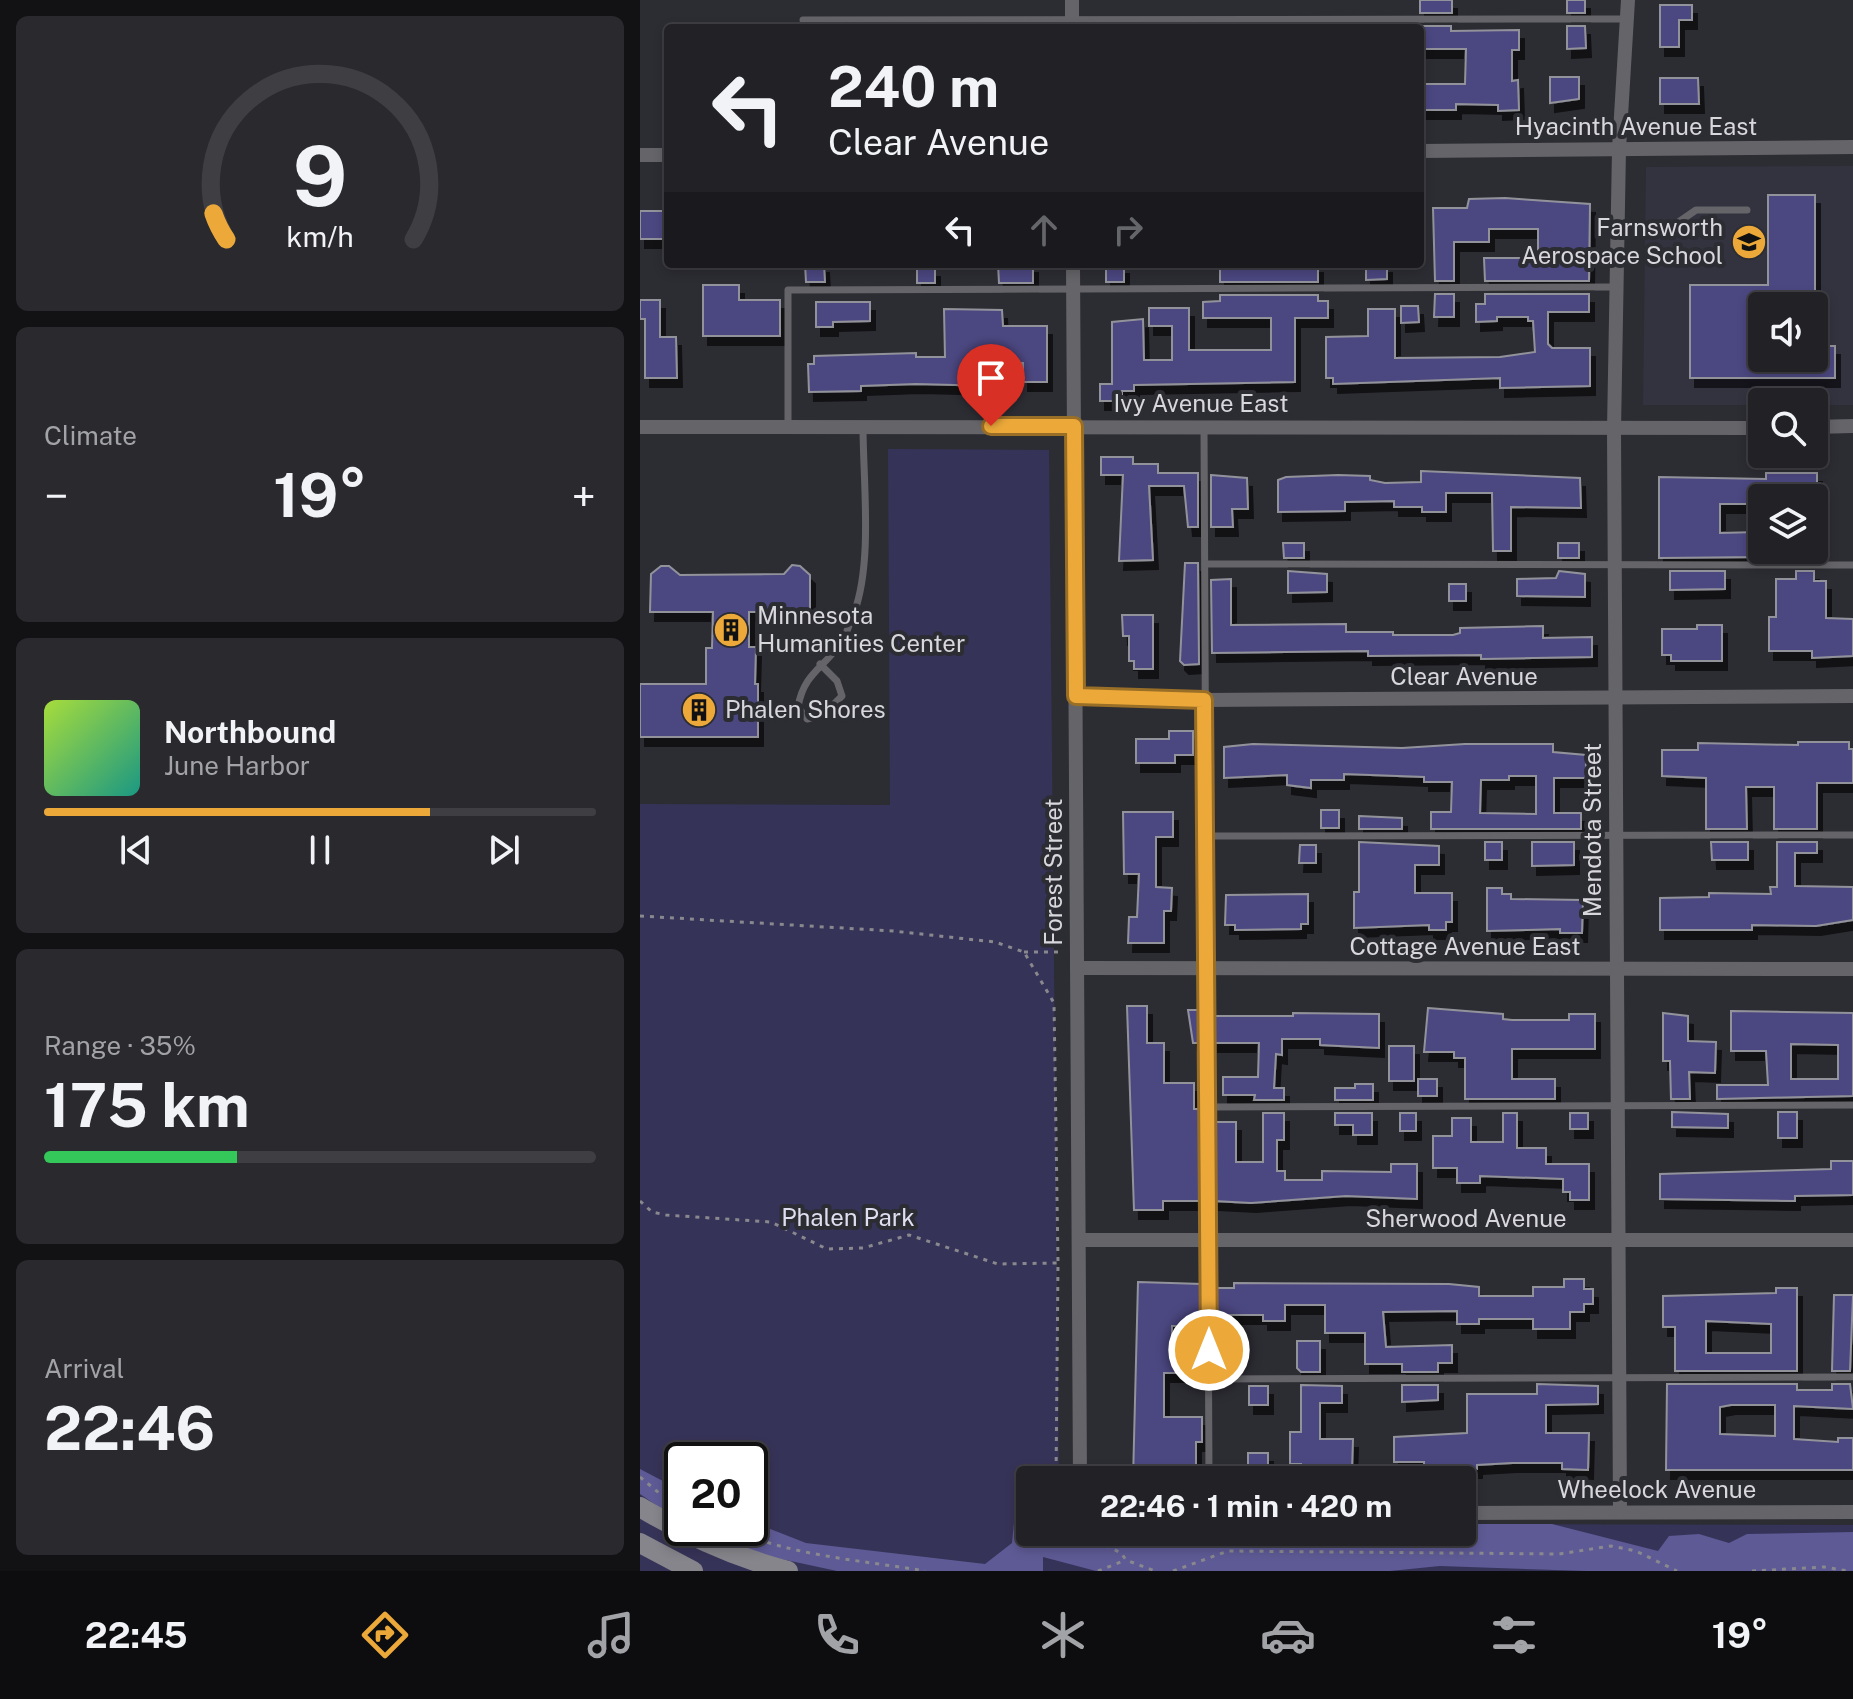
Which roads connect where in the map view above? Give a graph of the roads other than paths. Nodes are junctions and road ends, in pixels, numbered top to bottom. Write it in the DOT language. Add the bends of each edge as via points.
graph roads {
  1 [pos="1072,0"];
  2 [pos="1628,0"];
  3 [pos="1628,19"];
  4 [pos="803,20"];
  5 [pos="1072,24"];
  6 [pos="1853,147"];
  7 [pos="1619,149"];
  8 [pos="1424,151"];
  9 [pos="640,155"];
  10 [pos="664,155"];
  11 [pos="1747,210"];
  12 [pos="1617,231"];
  13 [pos="1073,268"];
  14 [pos="1616,287"];
  15 [pos="1073,290"];
  16 [pos="863,426"];
  17 [pos="1074,426"];
  18 [pos="1204,426"];
  19 [pos="1853,426"];
  20 [pos="640,427"];
  21 [pos="788,427"];
  22 [pos="1828,427"];
  23 [pos="1748,428"];
  24 [pos="1614,430"];
  25 [pos="1614,562"];
  26 [pos="1205,564"];
  27 [pos="1853,565"];
  28 [pos="820,664"];
  29 [pos="1076,696"];
  30 [pos="1853,696"];
  31 [pos="1614,699"];
  32 [pos="1204,700"];
  33 [pos="1615,835"];
  34 [pos="1853,835"];
  35 [pos="1207,836"];
  36 [pos="1077,968"];
  37 [pos="1207,968"];
  38 [pos="1616,969"];
  39 [pos="1853,969"];
  40 [pos="1853,1105"];
  41 [pos="1616,1106"];
  42 [pos="1208,1107"];
  43 [pos="1079,1240"];
  44 [pos="1209,1240"];
  45 [pos="1853,1240"];
  46 [pos="1618,1241"];
  47 [pos="1619,1376"];
  48 [pos="1853,1377"];
  49 [pos="1209,1379"];
  50 [pos="1080,1466"];
  51 [pos="1209,1466"];
  52 [pos="640,1507"];
  53 [pos="1620,1512"];
  54 [pos="1853,1512"];
  55 [pos="1476,1513"];
  56 [pos="640,1543"];
  57 [pos="693,1571"];
  58 [pos="788,1571"];
  1 -- 5 [label="street"];
  2 -- 3 [label="street, Mendota Street"];
  3 -- 5 [label="lane"];
  3 -- 7 [label="street, Mendota Street"];
  4 -- 5 [label="lane"];
  6 -- 7 [label="street, Hyacinth Avenue East"];
  7 -- 8 [label="street, Hyacinth Avenue East"];
  7 -- 12 [label="street, Mendota Street"];
  9 -- 10 [label="street"];
  11 -- 12 [label="lane" via="1696,210 1667,230"];
  12 -- 14 [label="street, Mendota Street"];
  13 -- 15 [label="street, Forest Street"];
  14 -- 15 [label="lane"];
  14 -- 24 [label="street, Mendota Street"];
  15 -- 17 [label="street, Forest Street"];
  15 -- 21 [label="lane" via="788,290"];
  16 -- 17 [label="street, Ivy Avenue East"];
  16 -- 21 [label="street, Ivy Avenue East"];
  16 -- 28 [label="lane" via="863,557 856,608 842,641"];
  17 -- 18 [label="street, Ivy Avenue East"];
  17 -- 29 [label="street, Forest Street"];
  18 -- 24 [label="street, Ivy Avenue East"];
  18 -- 26 [label="lane"];
  19 -- 22 [label="street"];
  20 -- 21 [label="street, Ivy Avenue East"];
  23 -- 24 [label="street, Ivy Avenue East"];
  24 -- 25 [label="street, Mendota Street"];
  25 -- 26 [label="lane"];
  25 -- 27 [label="lane"];
  25 -- 31 [label="street, Mendota Street"];
  26 -- 32 [label="lane"];
  28 -- 28 [label="lane" via="802,687 798,707 807,719 823,715 842,696 837,681"];
  29 -- 32 [label="street, Clear Avenue"];
  29 -- 36 [label="street, Forest Street"];
  30 -- 31 [label="street, Clear Avenue"];
  31 -- 32 [label="street, Clear Avenue"];
  31 -- 33 [label="street, Mendota Street"];
  32 -- 35 [label="lane"];
  33 -- 34 [label="lane"];
  33 -- 35 [label="lane"];
  33 -- 38 [label="street, Mendota Street"];
  35 -- 37 [label="lane"];
  36 -- 37 [label="street, Cottage Avenue East"];
  36 -- 43 [label="street, Forest Street"];
  37 -- 38 [label="street, Cottage Avenue East"];
  37 -- 42 [label="lane"];
  38 -- 39 [label="street, Cottage Avenue East"];
  38 -- 41 [label="street, Mendota Street"];
  40 -- 41 [label="lane"];
  41 -- 42 [label="lane"];
  41 -- 46 [label="street, Mendota Street"];
  42 -- 44 [label="lane"];
  43 -- 44 [label="street, Sherwood Avenue"];
  43 -- 50 [label="street, Forest Street"];
  44 -- 46 [label="street, Sherwood Avenue"];
  44 -- 49 [label="lane"];
  45 -- 46 [label="street, Sherwood Avenue"];
  46 -- 47 [label="street, Mendota Street"];
  47 -- 48 [label="lane"];
  47 -- 49 [label="lane"];
  47 -- 53 [label="street, Mendota Street"];
  49 -- 51 [label="lane"];
  52 -- 58 [label="street" via="735,1557"];
  53 -- 54 [label="street, Wheelock Avenue"];
  53 -- 55 [label="street, Wheelock Avenue"];
  56 -- 57 [label="street"];
}
